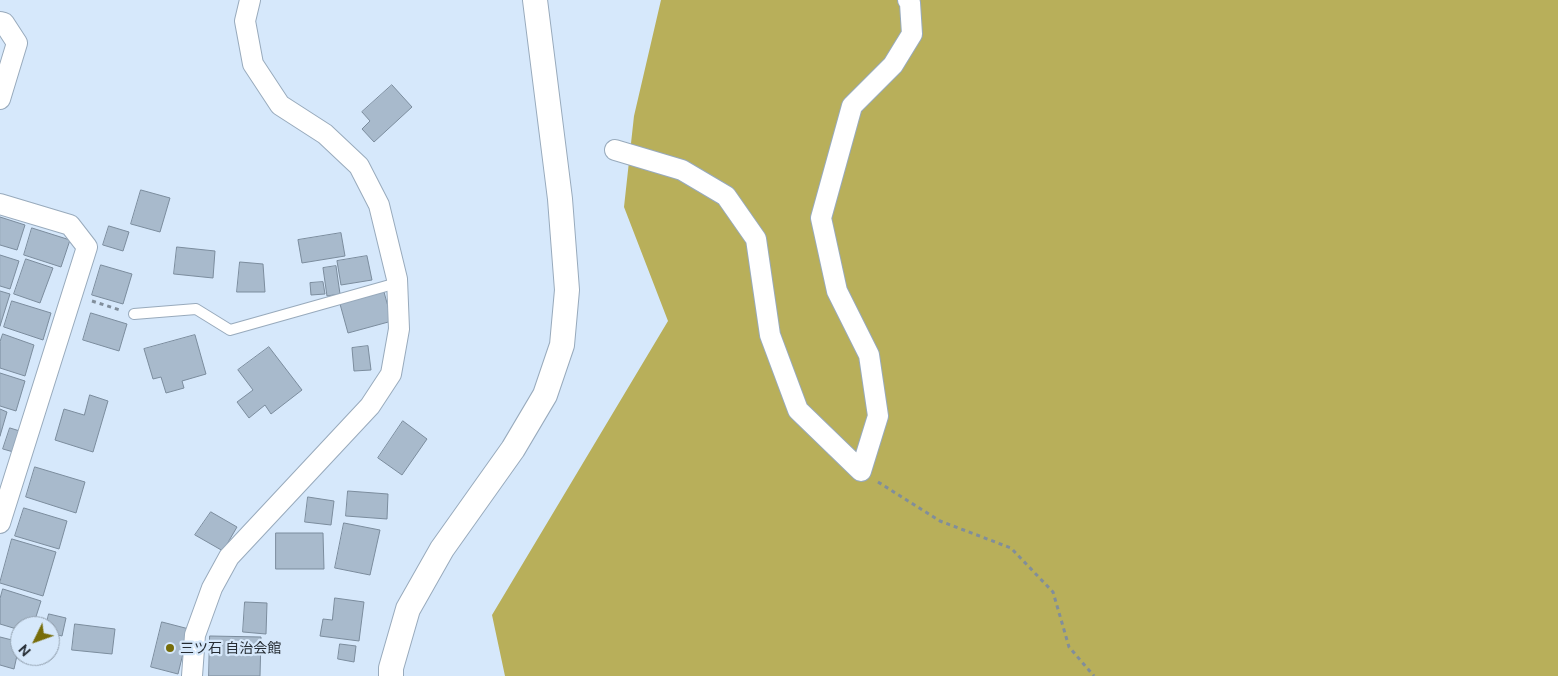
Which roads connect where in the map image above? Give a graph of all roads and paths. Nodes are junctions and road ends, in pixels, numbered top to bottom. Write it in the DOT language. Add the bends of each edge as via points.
graph roads {
  1 [pos="250,0"];
  2 [pos="535,0"];
  3 [pos="908,0"];
  4 [pos="0,22"];
  5 [pos="0,99"];
  6 [pos="615,150"];
  7 [pos="0,204"];
  8 [pos="397,283"];
  9 [pos="92,301"];
  10 [pos="134,314"];
  11 [pos="861,471"];
  12 [pos="0,523"];
  13 [pos="192,676"];
  14 [pos="391,676"];
  15 [pos="1094,676"];
  1 -- 8 [label="street" via="245,21 253,64 280,105 325,134 359,166 379,205"];
  2 -- 14 [label="street" via="560,199 567,290 562,345 545,395 513,449 442,548 408,609"];
  3 -- 11 [label="street" via="912,34 893,65 852,106 821,218 838,291 869,355 878,416"];
  4 -- 5 [label="street" via="17,43"];
  6 -- 11 [label="street" via="682,170 726,196 756,239 770,334 798,410"];
  7 -- 12 [label="street" via="70,225 87,247"];
  8 -- 10 [label="lane" via="230,330 196,309"];
  8 -- 13 [label="street" via="399,329 391,374 370,406 229,557 212,588 195,635"];
  9 -- 10 [label="path"];
  11 -- 15 [label="path" via="940,521 1011,548 1053,592 1069,648"];
}
